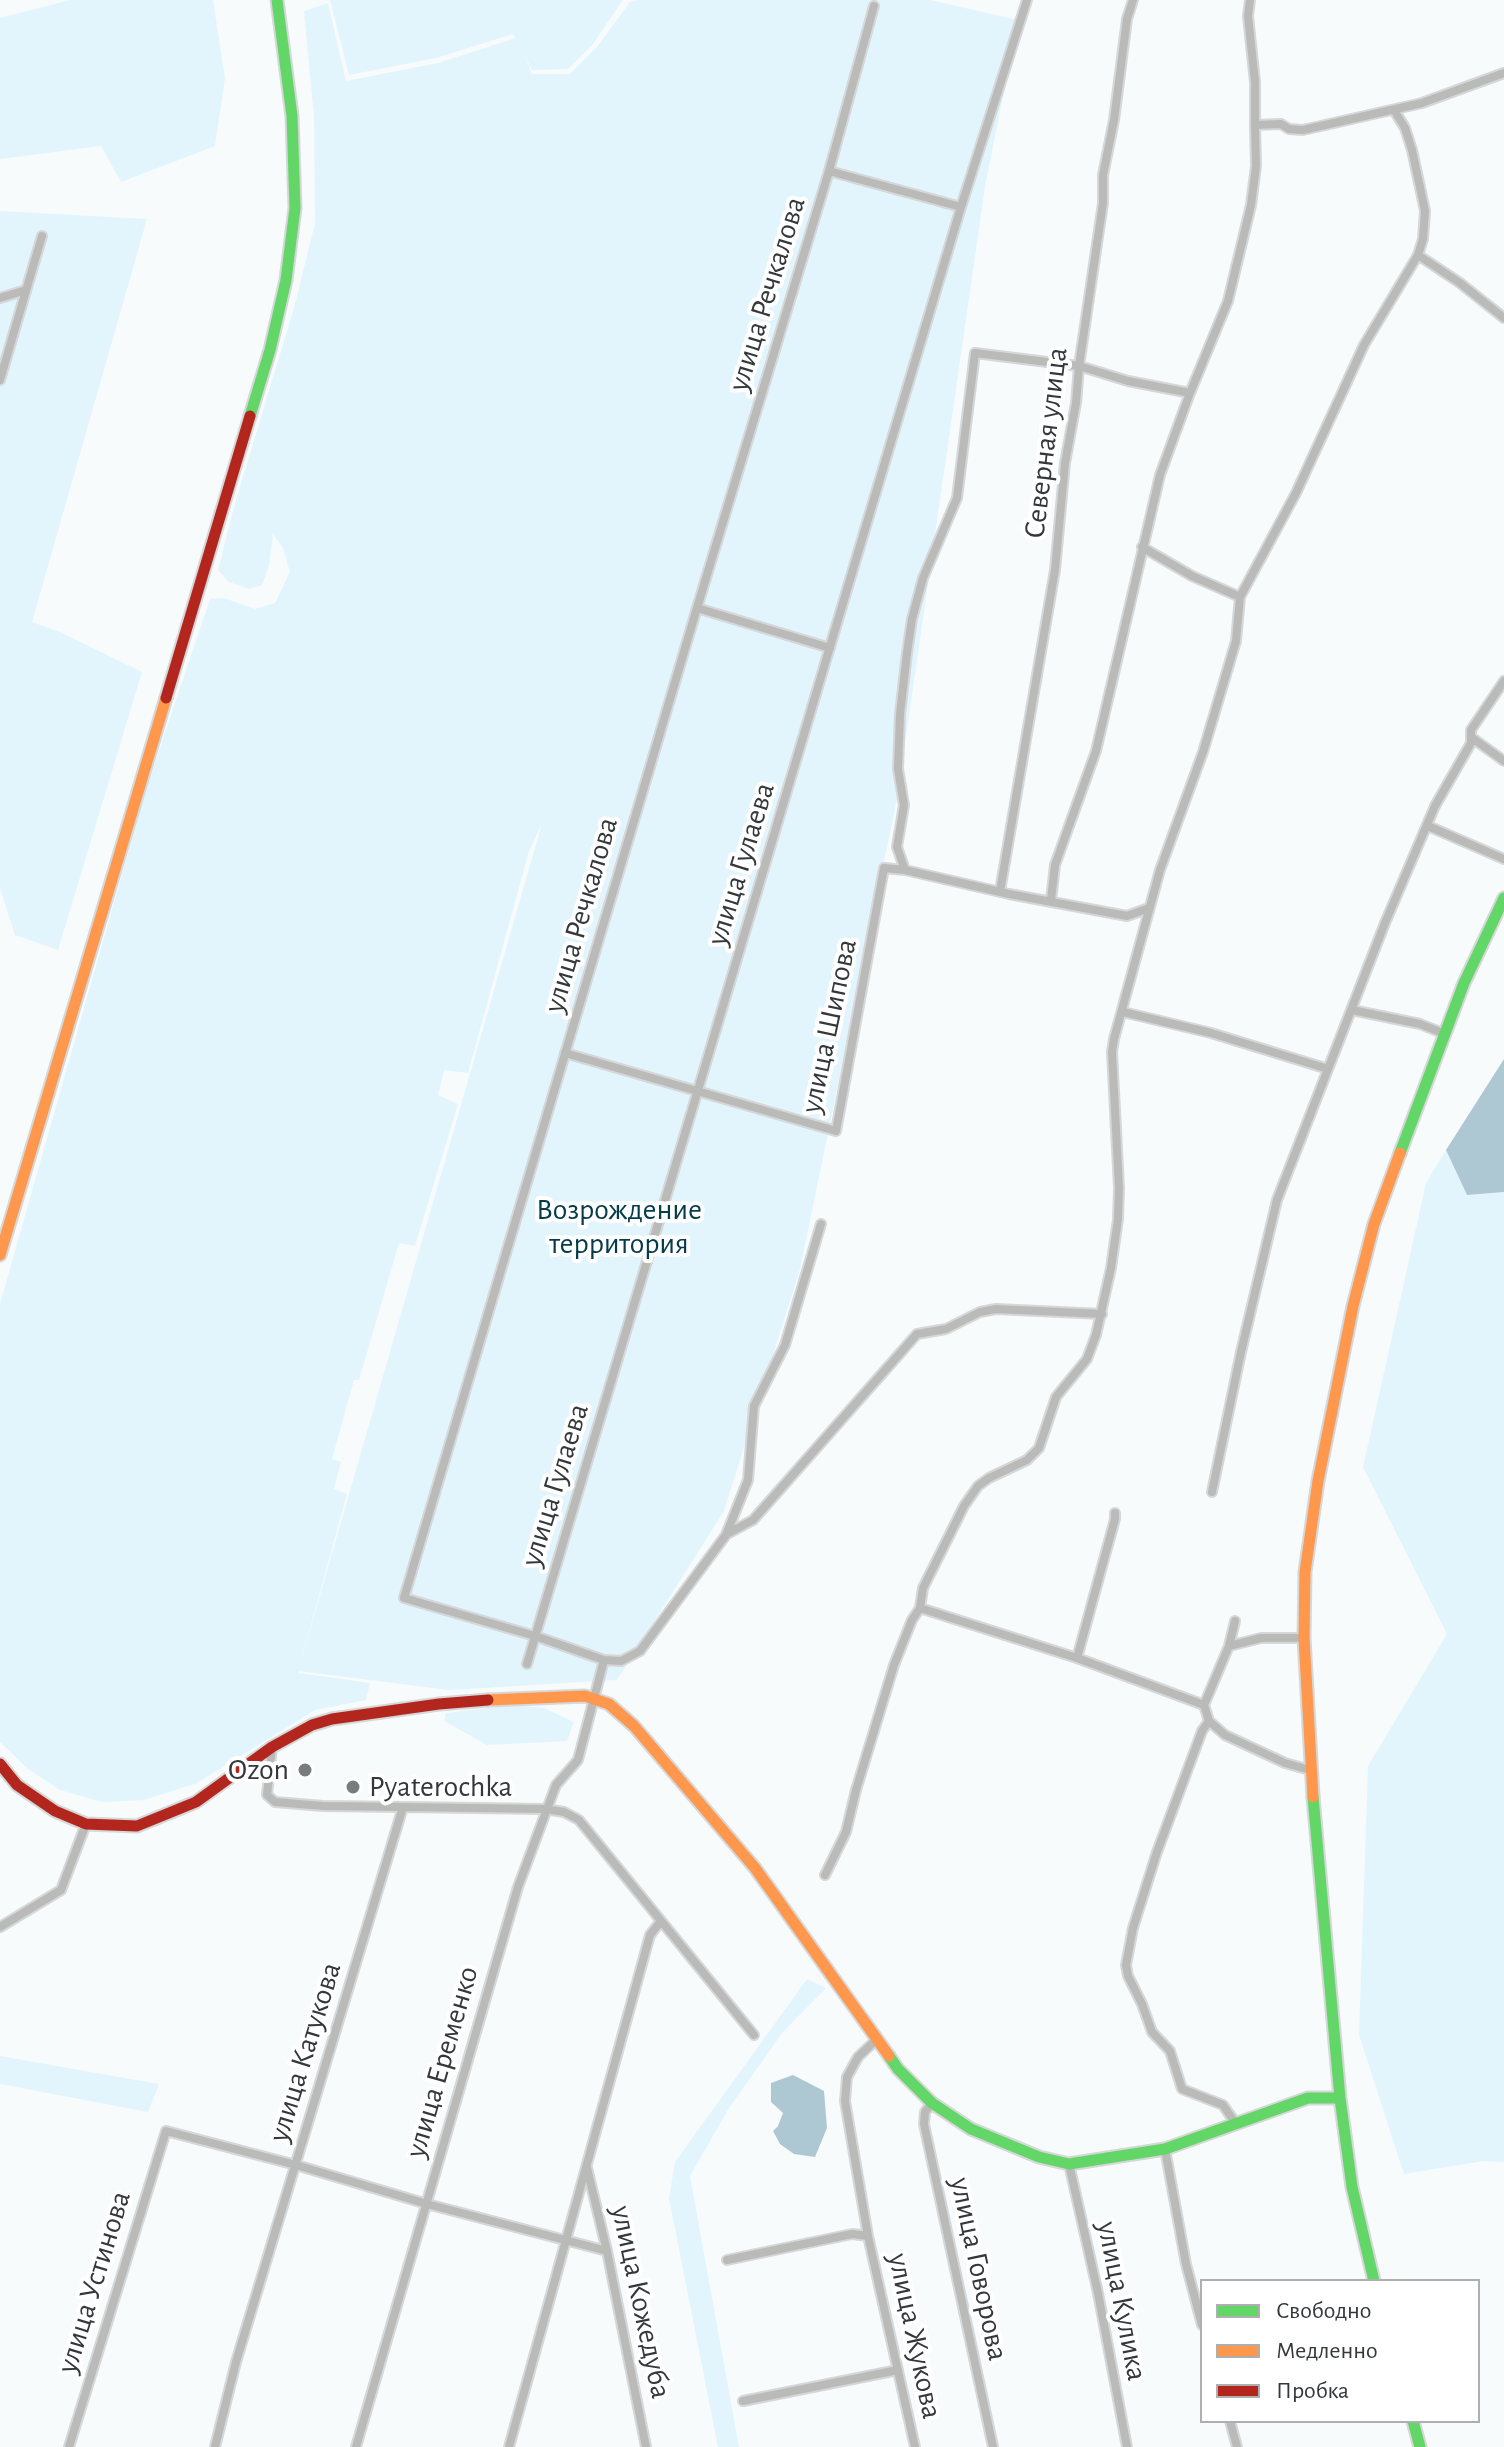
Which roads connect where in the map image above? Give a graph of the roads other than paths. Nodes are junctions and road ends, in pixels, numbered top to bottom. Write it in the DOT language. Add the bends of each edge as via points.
graph roads {
  1 [pos="277,0"];
  2 [pos="1027,0"];
  3 [pos="1133,0"];
  4 [pos="1250,0"];
  5 [pos="874,6"];
  6 [pos="1504,73"];
  7 [pos="1394,110"];
  8 [pos="1255,125"];
  9 [pos="829,171"];
  10 [pos="961,207"];
  11 [pos="42,236"];
  12 [pos="1418,255"];
  13 [pos="26,290"];
  14 [pos="0,298"];
  15 [pos="1504,318"];
  16 [pos="1079,366"];
  17 [pos="0,380"];
  18 [pos="1190,393"];
  19 [pos="1142,547"];
  20 [pos="1240,597"];
  21 [pos="697,608"];
  22 [pos="830,648"];
  23 [pos="1504,681"];
  24 [pos="1471,737"];
  25 [pos="1504,761"];
  26 [pos="1428,826"];
  27 [pos="1504,859"];
  28 [pos="905,870"];
  29 [pos="1000,891"];
  30 [pos="1504,898"];
  31 [pos="1051,900"];
  32 [pos="1149,908"];
  33 [pos="1352,1010"];
  34 [pos="1123,1012"];
  35 [pos="1445,1034"];
  36 [pos="565,1053"];
  37 [pos="1328,1069"];
  38 [pos="698,1092"];
  39 [pos="821,1224"];
  40 [pos="0,1255"];
  41 [pos="1102,1314"];
  42 [pos="1212,1492"];
  43 [pos="1115,1513"];
  44 [pos="726,1535"];
  45 [pos="920,1608"];
  46 [pos="1235,1621"];
  47 [pos="535,1636"];
  48 [pos="1304,1638"];
  49 [pos="1229,1646"];
  50 [pos="1077,1658"];
  51 [pos="604,1660"];
  52 [pos="527,1664"];
  53 [pos="593,1699"];
  54 [pos="1204,1705"];
  55 [pos="1209,1721"];
  56 [pos="272,1747"];
  57 [pos="0,1764"];
  58 [pos="1310,1770"];
  59 [pos="403,1807"];
  60 [pos="545,1809"];
  61 [pos="86,1824"];
  62 [pos="825,1875"];
  63 [pos="661,1921"];
  64 [pos="0,1927"];
  65 [pos="754,2035"];
  66 [pos="876,2040"];
  67 [pos="1340,2098"];
  68 [pos="932,2103"];
  69 [pos="1236,2124"];
  70 [pos="1165,2149"];
  71 [pos="1069,2164"];
  72 [pos="296,2165"];
  73 [pos="587,2167"];
  74 [pos="427,2204"];
  75 [pos="868,2236"];
  76 [pos="566,2240"];
  77 [pos="607,2251"];
  78 [pos="727,2260"];
  79 [pos="1374,2279"];
  80 [pos="1200,2317"];
  81 [pos="898,2370"];
  82 [pos="743,2401"];
  83 [pos="1231,2423"];
  84 [pos="1414,2423"];
  85 [pos="69,2447"];
  86 [pos="215,2447"];
  87 [pos="356,2447"];
  88 [pos="509,2447"];
  89 [pos="646,2447"];
  90 [pos="915,2447"];
  91 [pos="993,2447"];
  92 [pos="1127,2447"];
  93 [pos="1237,2447"];
  94 [pos="1420,2447"];
  1 -- 40 [label="main road" via="292,116 295,208 286,280 270,350"];
  2 -- 10 [label="street, улица Гулаева"];
  3 -- 16 [label="street, Северная улица" via="1103,175"];
  4 -- 8 [label="street"];
  5 -- 9 [label="street, улица Речкалова"];
  6 -- 7 [label="street"];
  7 -- 8 [label="street" via="1303,130"];
  7 -- 12 [label="street" via="1408,139 1425,211"];
  8 -- 18 [label="street" via="1254,182 1238,266 1221,323"];
  9 -- 10 [label="street"];
  9 -- 21 [label="street, улица Речкалова"];
  10 -- 22 [label="street, улица Гулаева"];
  11 -- 13 [label="street"];
  12 -- 15 [label="street"];
  12 -- 20 [label="street" via="1364,345 1291,504"];
  13 -- 14 [label="street"];
  13 -- 17 [label="street"];
  16 -- 18 [label="street"];
  16 -- 28 [label="street" via="975,353 957,498 923,578 907,653 898,769 904,805 897,847"];
  16 -- 29 [label="street, Северная улица" via="1055,570"];
  18 -- 19 [label="street" via="1160,475"];
  19 -- 20 [label="street"];
  19 -- 31 [label="street" via="1096,751 1055,865"];
  20 -- 32 [label="street" via="1229,667"];
  21 -- 22 [label="street"];
  21 -- 36 [label="street, улица Речкалова"];
  22 -- 38 [label="street, улица Гулаева"];
  23 -- 24 [label="street"];
  24 -- 25 [label="street"];
  24 -- 26 [label="street"];
  26 -- 27 [label="street"];
  26 -- 33 [label="street"];
  28 -- 29 [label="street"];
  28 -- 38 [label="street, улица Шипова" via="884,868 836,1131"];
  29 -- 31 [label="street"];
  30 -- 35 [label="main road"];
  31 -- 32 [label="street" via="1127,916"];
  32 -- 34 [label="street"];
  33 -- 35 [label="street"];
  33 -- 37 [label="street"];
  34 -- 37 [label="street"];
  34 -- 41 [label="street" via="1112,1052 1118,1219"];
  35 -- 48 [label="main road" via="1374,1224 1353,1306 1318,1481 1305,1572"];
  36 -- 38 [label="street, улица Шипова"];
  36 -- 47 [label="street, улица Речкалова" via="404,1598"];
  37 -- 42 [label="street" via="1277,1200"];
  38 -- 47 [label="street, улица Гулаева"];
  39 -- 44 [label="street" via="785,1345 754,1406 748,1480"];
  41 -- 44 [label="street" via="996,1309 917,1334 753,1520"];
  41 -- 45 [label="street" via="1087,1359 1056,1397 1039,1448 978,1486 930,1574"];
  43 -- 50 [label="street"];
  44 -- 51 [label="street" via="640,1651 621,1661"];
  45 -- 50 [label="street"];
  45 -- 62 [label="street" via="894,1665 846,1832"];
  46 -- 49 [label="street"];
  47 -- 51 [label="street, улица Речкалова"];
  47 -- 52 [label="street, улица Гулаева"];
  48 -- 49 [label="street" via="1261,1638"];
  48 -- 58 [label="main road"];
  49 -- 54 [label="street"];
  50 -- 54 [label="street"];
  51 -- 53 [label="street"];
  53 -- 56 [label="main road" via="540,1696 394,1708 312,1725"];
  53 -- 60 [label="street, улица Еременко" via="578,1760 556,1785"];
  53 -- 66 [label="main road" via="620,1713 718,1822"];
  54 -- 55 [label="street"];
  55 -- 58 [label="street" via="1225,1735"];
  55 -- 69 [label="street" via="1157,1852 1126,1965 1152,2032 1170,2051 1182,2089 1223,2105"];
  56 -- 59 [label="street" via="267,1795 275,1802"];
  56 -- 61 [label="main road" via="196,1802 137,1826"];
  57 -- 61 [label="main road" via="17,1785"];
  58 -- 67 [label="main road"];
  59 -- 60 [label="street"];
  59 -- 72 [label="street, улица Катукова"];
  60 -- 63 [label="street" via="579,1820"];
  60 -- 74 [label="street, улица Еременко"];
  61 -- 64 [label="street" via="61,1890"];
  63 -- 65 [label="street"];
  63 -- 73 [label="street, улица Кожедуба" via="650,1935"];
  66 -- 68 [label="main road"];
  66 -- 75 [label="street" via="847,2077 845,2101"];
  67 -- 69 [label="main road" via="1308,2098"];
  67 -- 79 [label="main road" via="1352,2187"];
  68 -- 71 [label="main road" via="994,2141"];
  68 -- 91 [label="street, улица Говорова" via="924,2124"];
  69 -- 70 [label="main road"];
  70 -- 71 [label="main road"];
  70 -- 80 [label="street"];
  71 -- 92 [label="street, улица Кулика"];
  72 -- 74 [label="street"];
  72 -- 85 [label="street, улица Устинова" via="166,2131"];
  72 -- 86 [label="street, улица Катукова"];
  73 -- 76 [label="street, улица Кожедуба"];
  73 -- 77 [label="street, улица Кожедуба"];
  74 -- 76 [label="street"];
  74 -- 87 [label="street, улица Еременко"];
  75 -- 78 [label="street, улица Жукова" via="852,2234"];
  75 -- 81 [label="street, улица Жукова"];
  76 -- 77 [label="street"];
  76 -- 88 [label="street, улица Кожедуба"];
  77 -- 89 [label="street, улица Кожедуба"];
  81 -- 82 [label="street"];
  81 -- 90 [label="street, улица Жукова"];
  83 -- 93 [label="street"];
  84 -- 94 [label="main road"];
}
